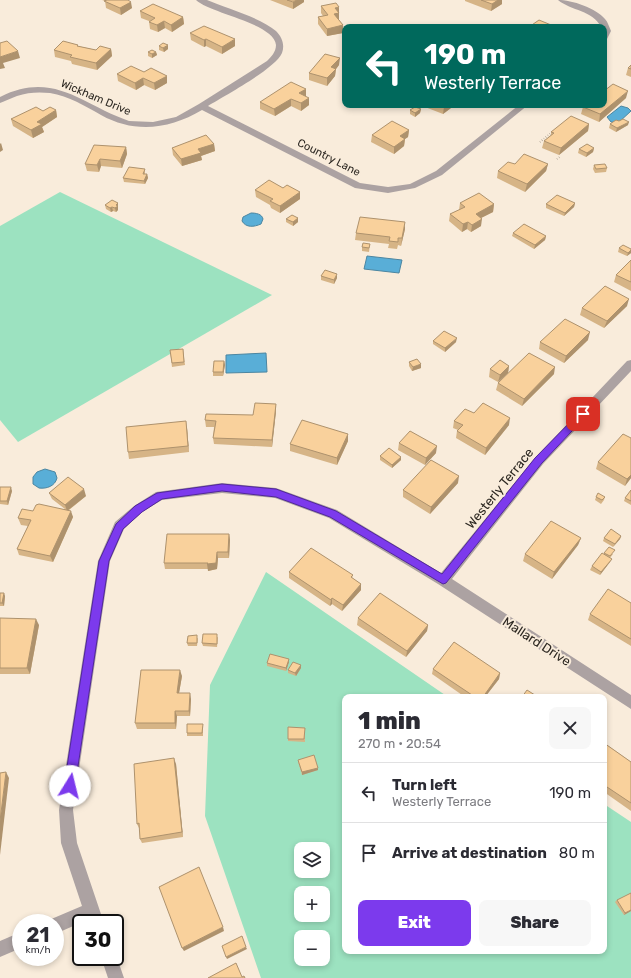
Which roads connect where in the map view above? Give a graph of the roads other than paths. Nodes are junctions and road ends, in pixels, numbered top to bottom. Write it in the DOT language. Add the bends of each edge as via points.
graph roads {
  1 [pos="200,0"];
  2 [pos="562,0"];
  3 [pos="604,24"];
  4 [pos="0,100"];
  5 [pos="202,106"];
  6 [pos="520,108"];
  7 [pos="631,364"];
  8 [pos="443,580"];
  9 [pos="631,703"];
  10 [pos="93,914"];
  11 [pos="12,944"];
  12 [pos="0,949"];
  13 [pos="111,966"];
  14 [pos="116,978"];
  1 -- 5 [label="street, Wickham Drive" via="267,28 276,36 280,48 278,55 270,63"];
  2 -- 3 [label="street" via="587,10"];
  4 -- 5 [label="street, Wickham Drive" via="12,94 29,91 57,92 73,97 120,121 140,125 171,122"];
  5 -- 6 [label="street, Country Lane" via="358,186 388,190 412,186 439,173"];
  7 -- 8 [label="street, Westerly Terrace" via="539,461"];
  8 -- 9 [label="street, Mallard Drive"];
  8 -- 10 [label="street, Mallard Drive" via="333,514 276,493 222,488 160,495 138,509 119,526 104,561 66,810 69,843"];
  11 -- 12 [label="street"];
  13 -- 14 [label="street"];
}
